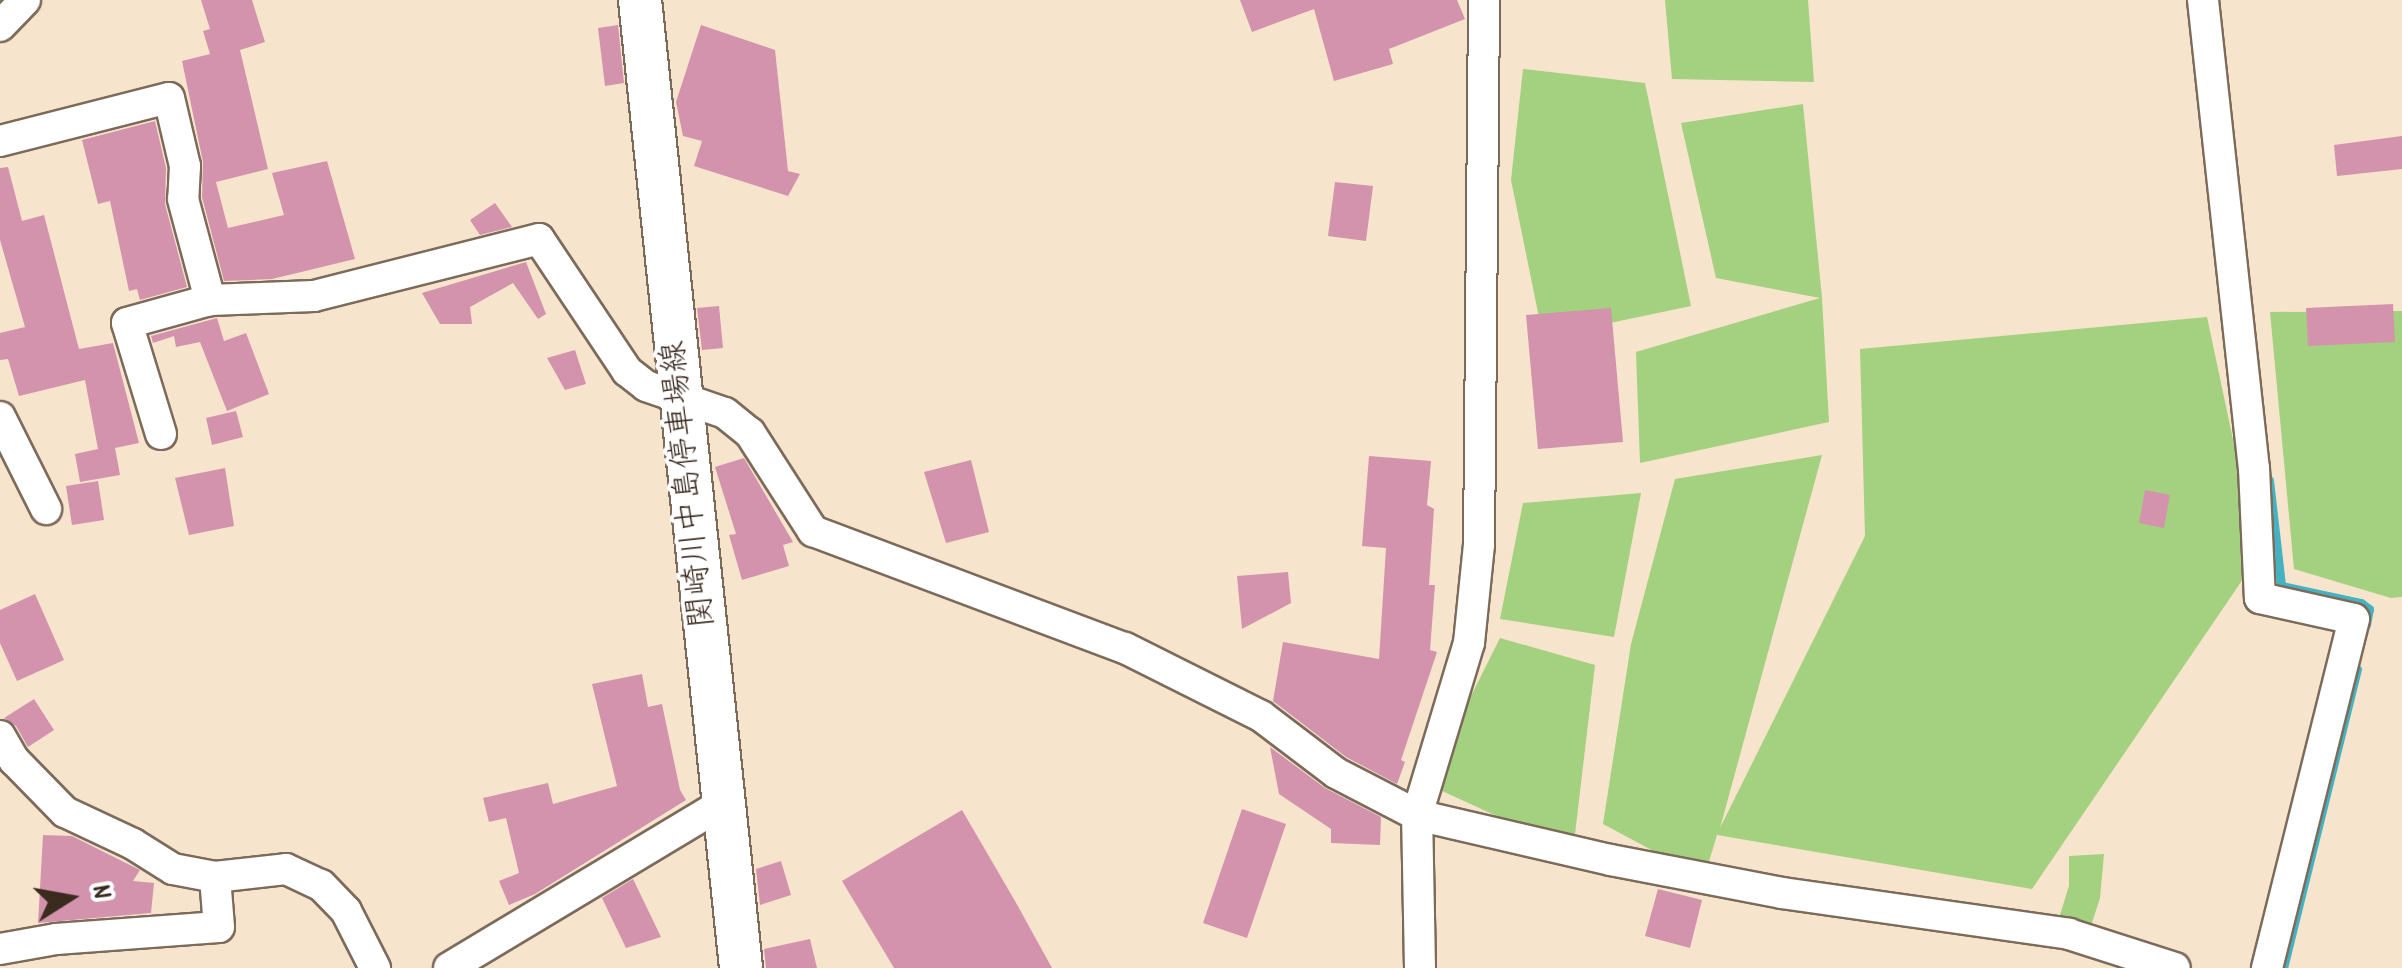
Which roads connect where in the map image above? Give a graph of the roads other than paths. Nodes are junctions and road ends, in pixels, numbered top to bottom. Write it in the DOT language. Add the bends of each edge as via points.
graph roads {
  1 [pos="25,0"];
  2 [pos="640,0"];
  3 [pos="1484,0"];
  4 [pos="2203,0"];
  5 [pos="0,26"];
  6 [pos="0,142"];
  7 [pos="210,300"];
  8 [pos="681,400"];
  9 [pos="0,418"];
  10 [pos="161,434"];
  11 [pos="46,509"];
  12 [pos="0,736"];
  13 [pos="727,801"];
  14 [pos="1418,814"];
  15 [pos="214,877"];
  16 [pos="0,949"];
  17 [pos="375,968"];
  18 [pos="449,968"];
  19 [pos="741,968"];
  20 [pos="1420,968"];
  21 [pos="2175,968"];
  22 [pos="2267,968"];
  1 -- 5 [label="street"];
  2 -- 8 [label="main road, 関崎川中島停車場線"];
  3 -- 14 [label="street" via="1479,545 1468,643"];
  4 -- 22 [label="street" via="2254,468 2260,598 2354,619"];
  6 -- 7 [label="street" via="169,98 185,166 183,200"];
  7 -- 8 [label="street" via="314,296 539,239 627,371"];
  7 -- 10 [label="street" via="126,323"];
  8 -- 13 [label="main road, 関崎川中島停車場線"];
  8 -- 14 [label="street" via="725,413 750,433 813,531 1126,648 1261,716 1336,773"];
  9 -- 11 [label="street"];
  12 -- 15 [label="street" via="65,812 172,869"];
  13 -- 18 [label="street"];
  13 -- 19 [label="main road, 関崎川中島停車場線"];
  14 -- 20 [label="street"];
  14 -- 21 [label="street" via="1782,893 2069,934"];
  15 -- 16 [label="street" via="219,927"];
  15 -- 17 [label="street" via="286,869 321,885 346,911"];
}
